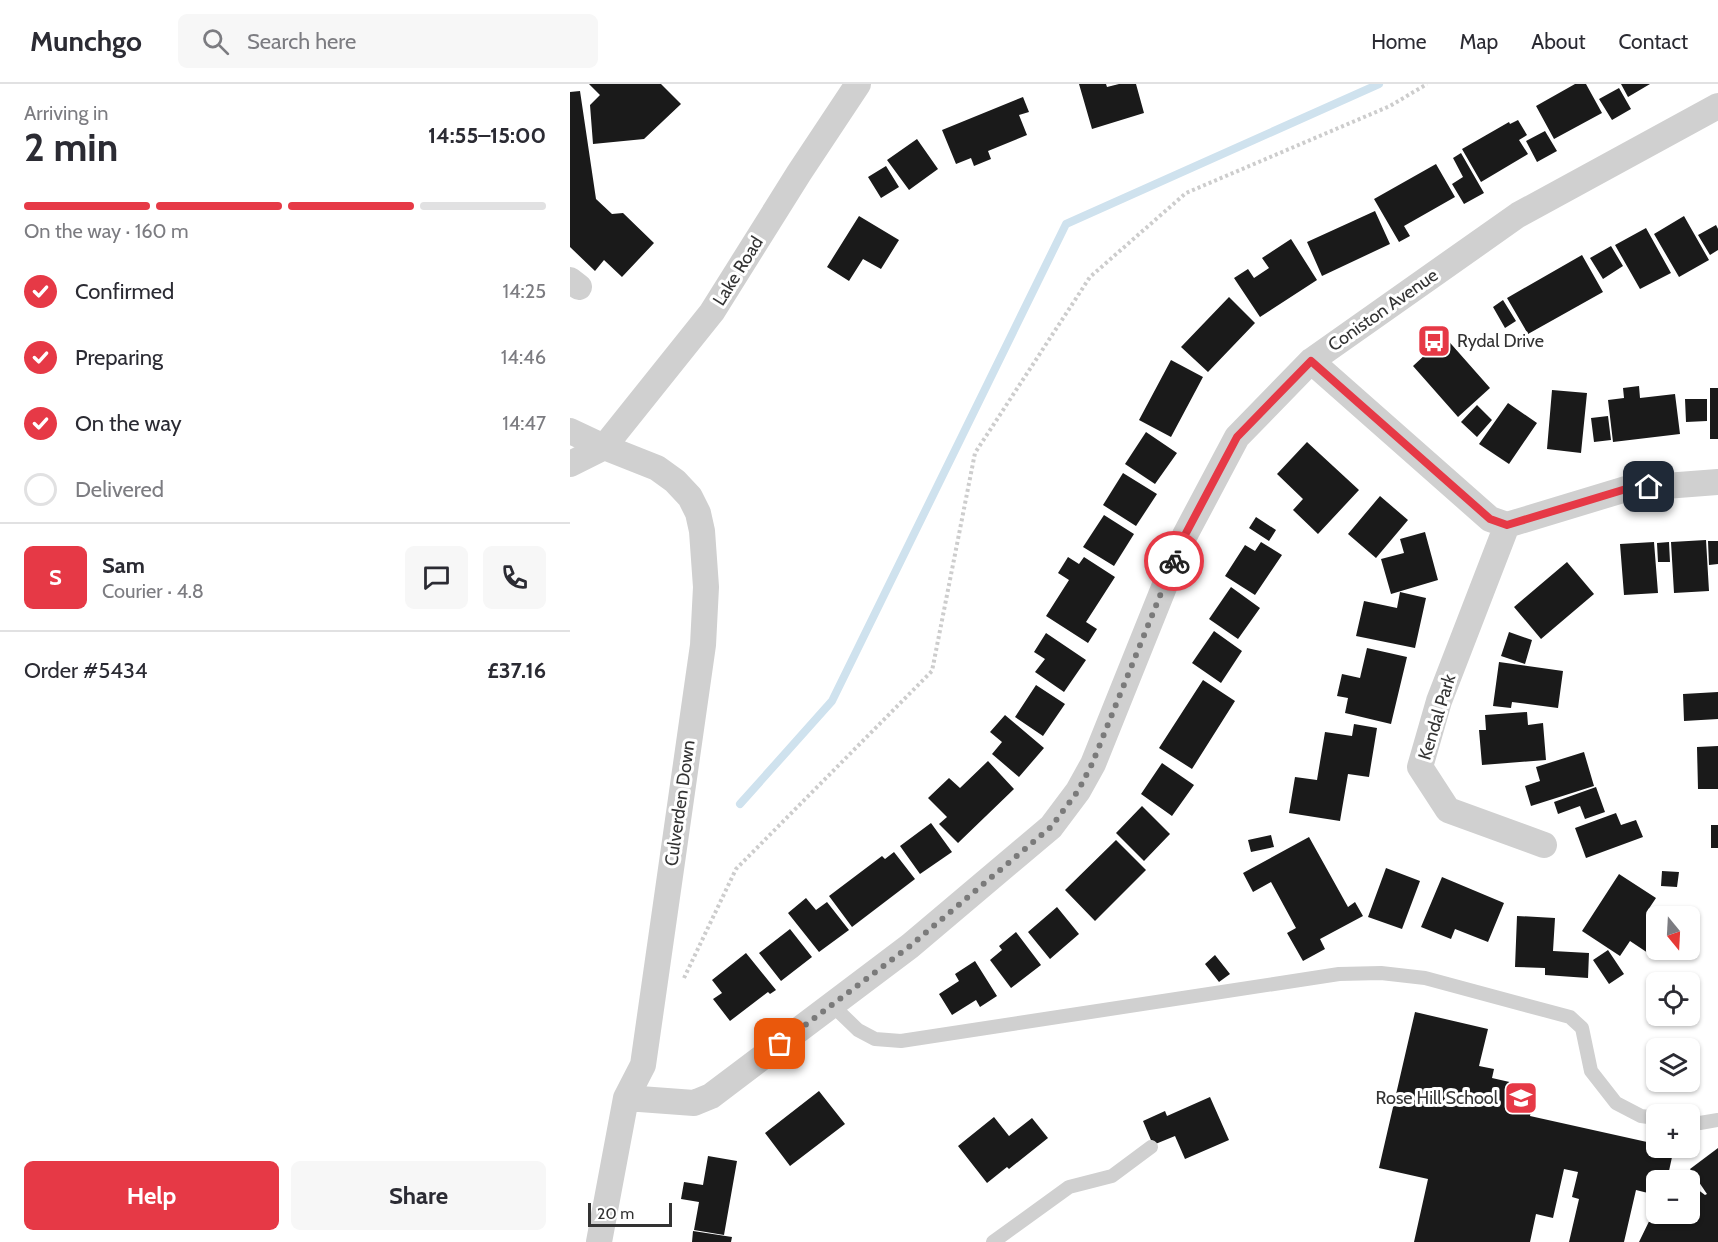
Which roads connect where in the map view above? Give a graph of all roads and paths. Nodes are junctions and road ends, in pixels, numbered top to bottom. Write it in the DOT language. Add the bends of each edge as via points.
graph roads {
  1 [pos="858,84"];
  2 [pos="1428,84"];
  3 [pos="1718,106"];
  4 [pos="1311,361"];
  5 [pos="570,431"];
  6 [pos="604,447"];
  7 [pos="570,464"];
  8 [pos="1718,482"];
  9 [pos="1507,525"];
  10 [pos="1544,845"];
  11 [pos="682,983"];
  12 [pos="831,1004"];
  13 [pos="626,1098"];
  14 [pos="1646,1117"];
  15 [pos="1718,1120"];
  16 [pos="1700,1124"];
  17 [pos="1151,1147"];
  18 [pos="599,1242"];
  19 [pos="993,1242"];
  1 -- 6 [label="street, Lake Road" via="712,312"];
  2 -- 11 [label="path" via="1390,106 1186,193 1090,277 975,453 932,672 736,869"];
  3 -- 4 [label="street, Coniston Avenue" via="1518,215"];
  4 -- 9 [label="street" via="1490,519"];
  4 -- 12 [label="street, Coniston Avenue" via="1237,437 1185,535 1078,791 1051,827 910,946"];
  5 -- 6 [label="street, Culverden Down"];
  6 -- 7 [label="street"];
  6 -- 13 [label="street, Culverden Down" via="657,468 690,497 702,531 706,587 703,645 643,1065"];
  8 -- 9 [label="street" via="1626,489"];
  9 -- 10 [label="street, Kendal Park" via="1438,701 1420,767 1448,810"];
  12 -- 13 [label="street, Coniston Avenue" via="711,1096 694,1103"];
  12 -- 14 [label="lane" via="858,1030 875,1039 900,1041 1339,974 1425,978 1570,1017 1582,1028 1591,1071 1616,1103"];
  13 -- 18 [label="street, Culverden Down"];
  15 -- 16 [label="lane"];
  17 -- 19 [label="lane" via="1112,1176 1070,1186"];
}
